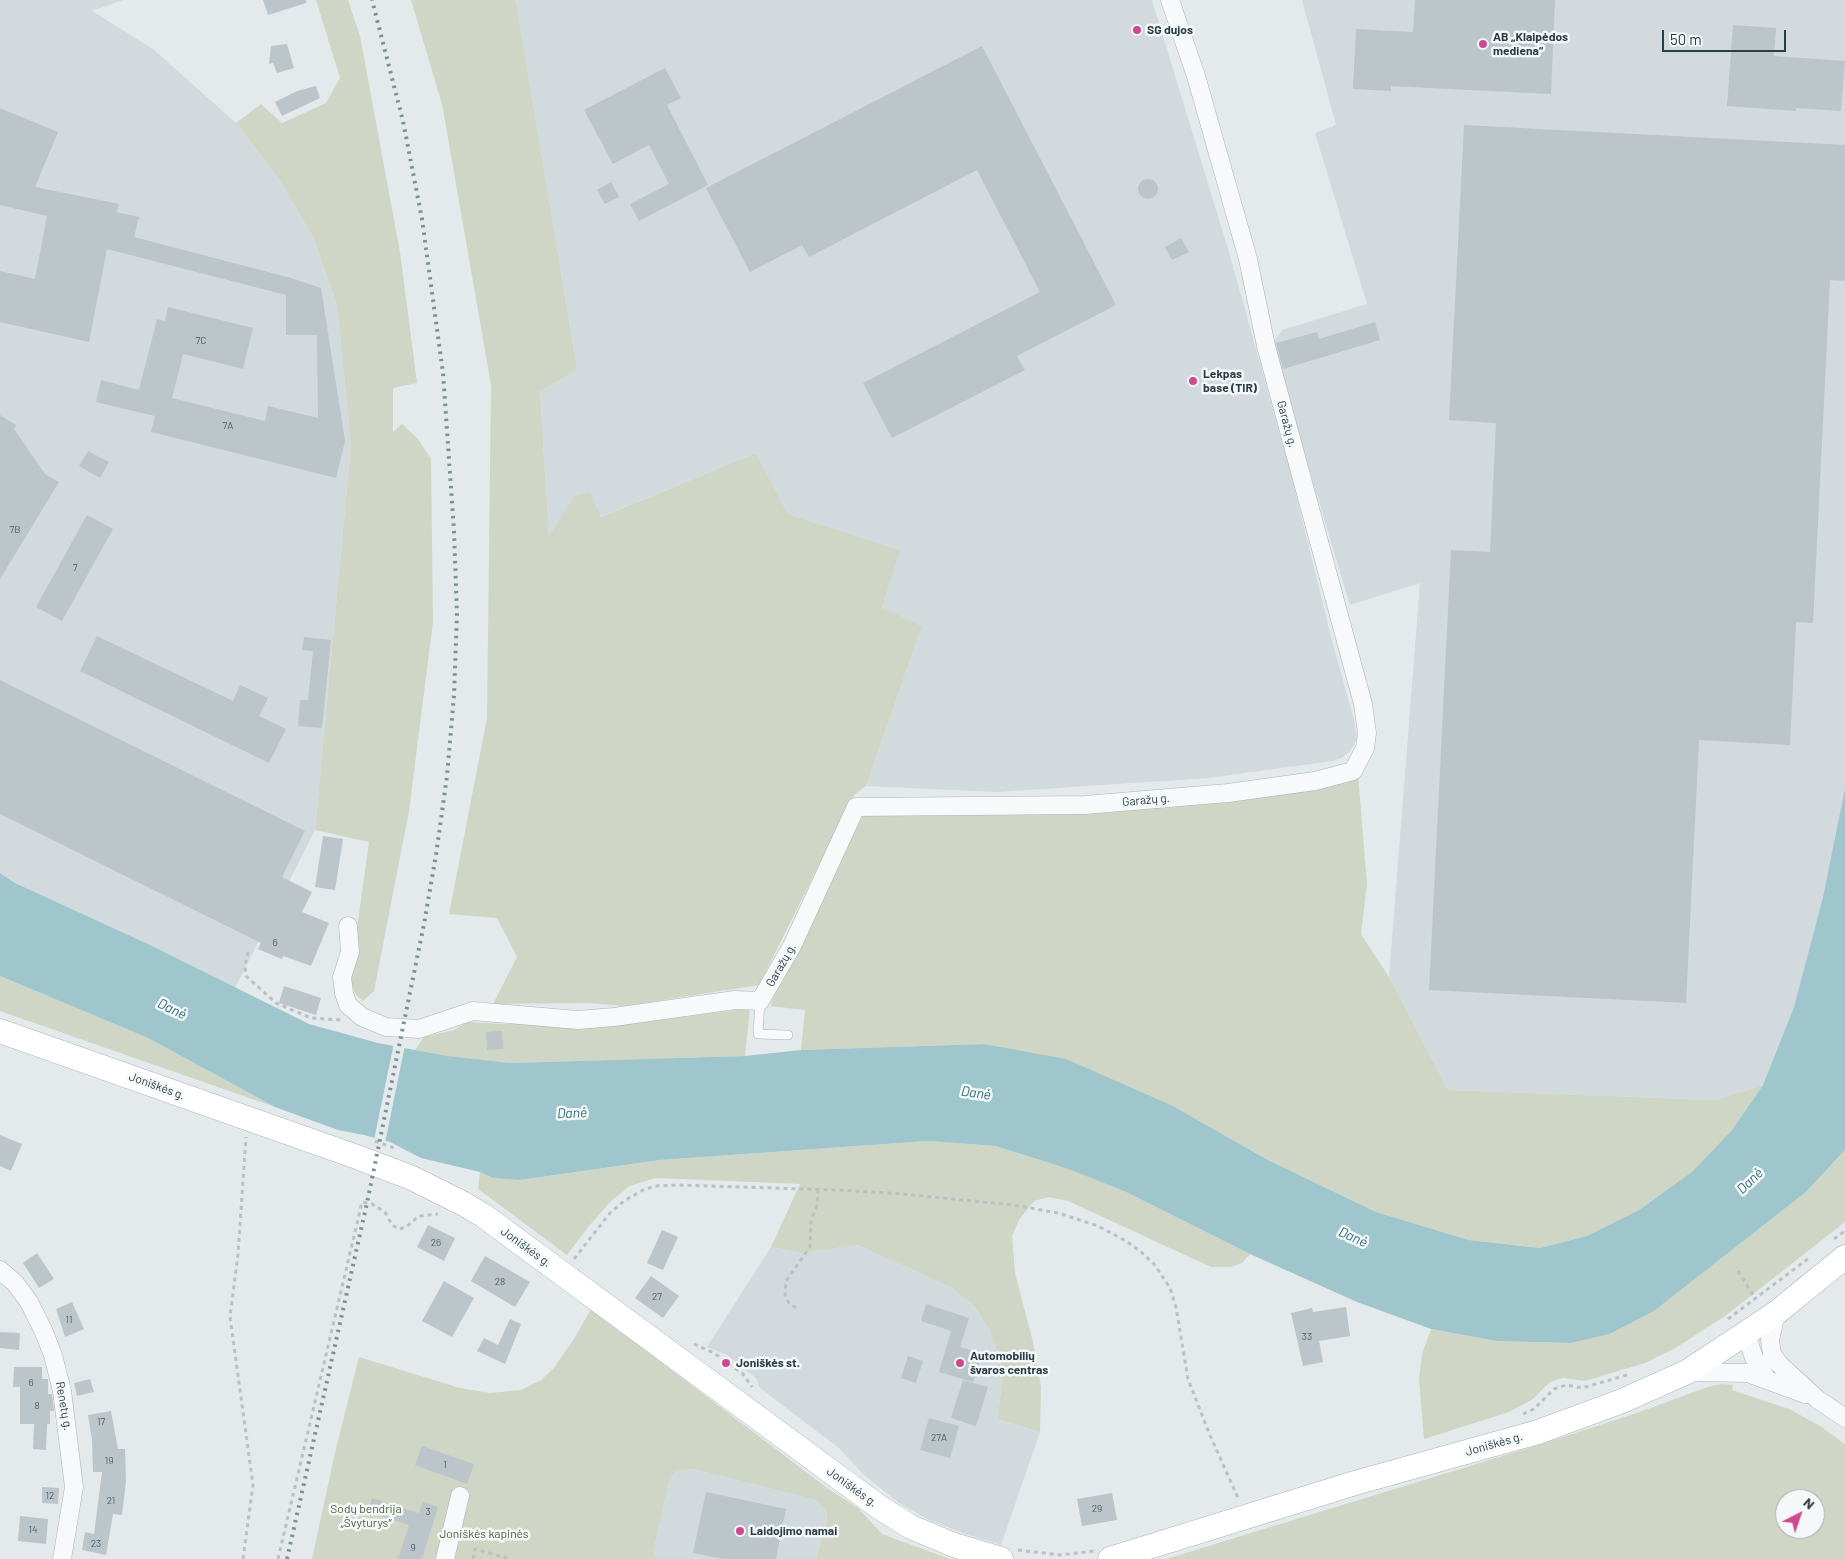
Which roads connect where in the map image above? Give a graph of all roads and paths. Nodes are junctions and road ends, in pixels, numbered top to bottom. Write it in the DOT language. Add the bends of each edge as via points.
graph roads {
  1 [pos="1170,0"];
  2 [pos="348,926"];
  3 [pos="248,952"];
  4 [pos="760,1001"];
  5 [pos="374,1022"];
  6 [pos="0,1031"];
  7 [pos="788,1034"];
  8 [pos="248,1119"];
  9 [pos="818,1189"];
  10 [pos="448,1215"];
  11 [pos="1845,1230"];
  12 [pos="1839,1249"];
  13 [pos="1814,1255"];
  14 [pos="571,1262"];
  15 [pos="0,1270"];
  16 [pos="1738,1272"];
  17 [pos="1755,1298"];
  18 [pos="796,1308"];
  19 [pos="1776,1313"];
  20 [pos="1727,1320"];
  21 [pos="1746,1333"];
  22 [pos="1772,1354"];
  23 [pos="1687,1372"];
  24 [pos="1628,1375"];
  25 [pos="1766,1378"];
  26 [pos="1817,1399"];
  27 [pos="1516,1417"];
  28 [pos="1845,1418"];
  29 [pos="460,1496"];
  30 [pos="1242,1507"];
  31 [pos="62,1559"];
  32 [pos="243,1559"];
  33 [pos="278,1559"];
  34 [pos="445,1559"];
  35 [pos="473,1559"];
  36 [pos="510,1559"];
  37 [pos="1001,1559"];
  38 [pos="1110,1559"];
  1 -- 4 [label="street, Garažų g." via="1196,76 1248,259 1266,346 1363,704 1367,733 1365,748 1353,771 1228,793 1085,805 856,807 792,946"];
  2 -- 5 [label="street, Garažų g." via="350,952 342,978 344,992 348,1005 362,1018"];
  3 -- 5 [label="path" via="246,976 276,1003 310,1018"];
  4 -- 5 [label="street, Garažų g." via="734,1000 578,1020 473,1012 419,1029 386,1027"];
  4 -- 7 [label="lane" via="758,1034"];
  6 -- 8 [label="main road, Joniškės g."];
  8 -- 32 [label="path" via="230,1317 253,1485"];
  8 -- 37 [label="main road, Joniškės g." via="412,1178 464,1204 879,1507 911,1527 954,1545"];
  9 -- 14 [label="path" via="655,1186 624,1201"];
  9 -- 18 [label="path" via="811,1221 810,1247 786,1281 785,1294 788,1302"];
  9 -- 30 [label="path" via="1013,1205 1058,1213 1098,1226 1140,1251 1154,1264 1170,1288 1188,1379"];
  10 -- 33 [label="path" via="419,1216 399,1229 392,1225 385,1212 362,1202"];
  11 -- 12 [label="path"];
  12 -- 19 [label="main road, Joniškės g."];
  13 -- 17 [label="path"];
  15 -- 31 [label="street, Renetų g." via="29,1302 53,1355 62,1391 74,1488"];
  16 -- 17 [label="path"];
  17 -- 20 [label="path"];
  19 -- 21 [label="main road, Joniškės g."];
  19 -- 22 [label="street" via="1770,1340"];
  21 -- 22 [label="street"];
  21 -- 23 [label="main road, Joniškės g."];
  21 -- 25 [label="street" via="1754,1358"];
  22 -- 26 [label="street"];
  23 -- 25 [label="street" via="1748,1373"];
  23 -- 38 [label="main road, Joniškės g." via="1622,1402 1538,1432 1355,1483"];
  24 -- 27 [label="path" via="1594,1386 1566,1385 1554,1389 1534,1409"];
  25 -- 26 [label="street"];
  26 -- 28 [label="street"];
  29 -- 34 [label="street"];
  35 -- 36 [label="path" via="475,1549"];
}
